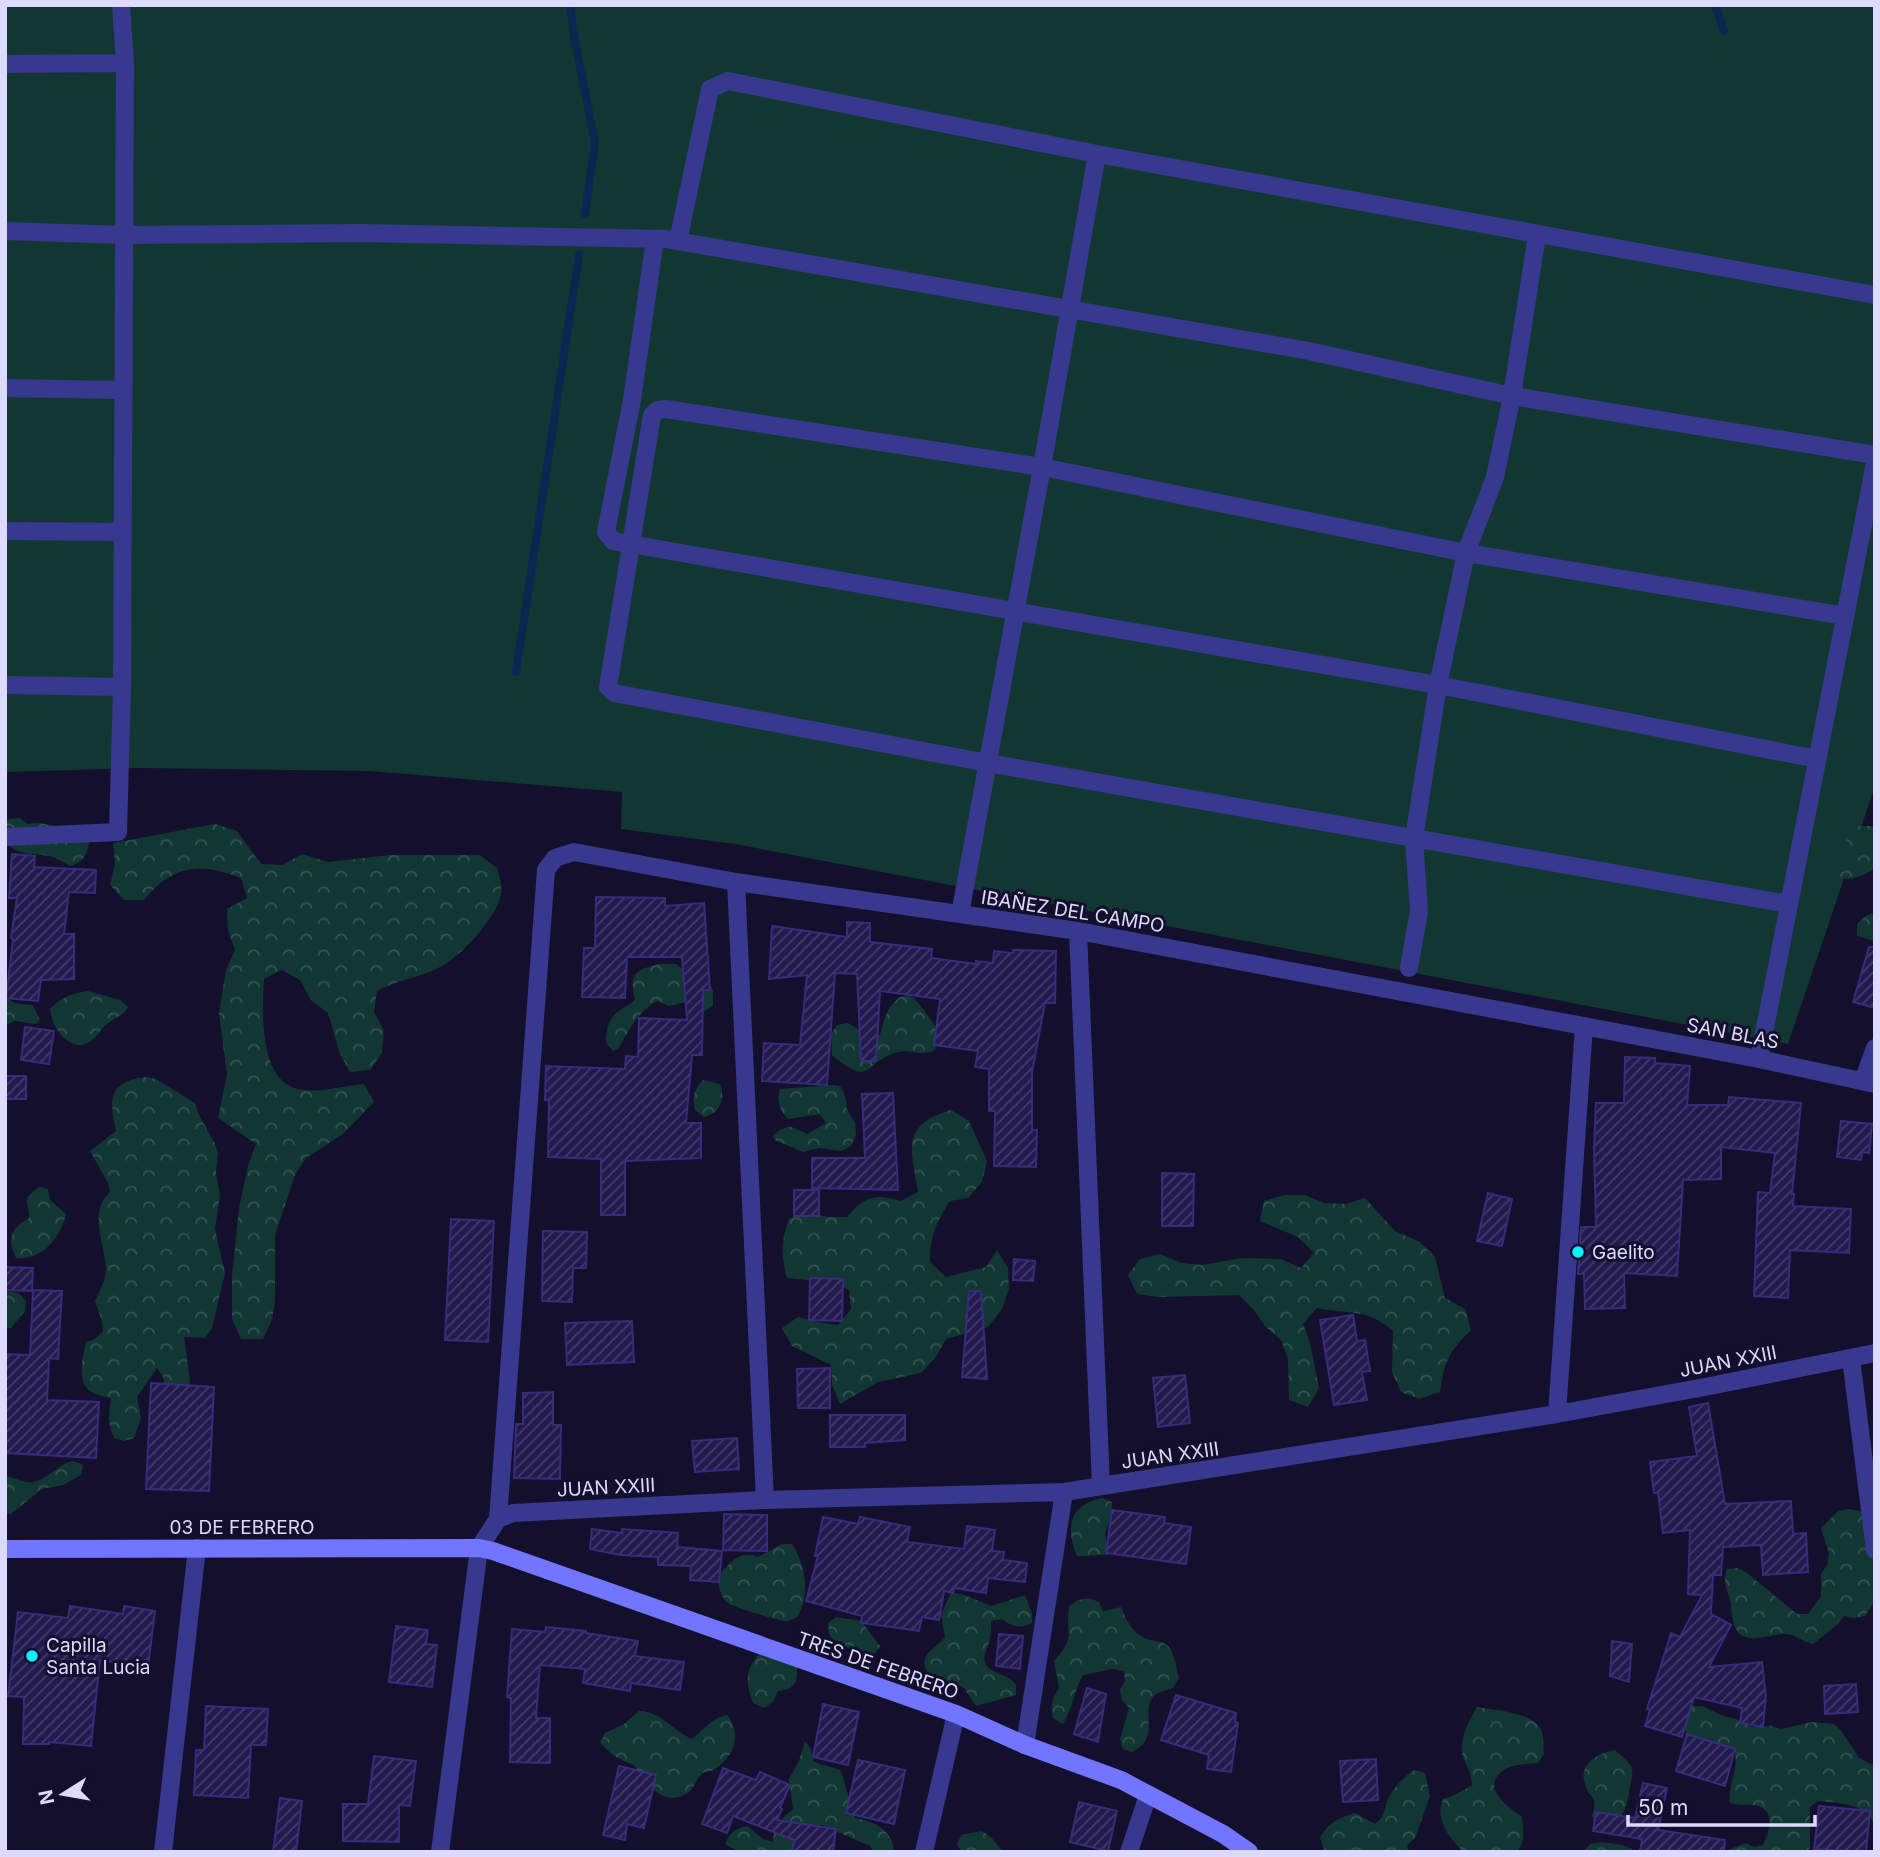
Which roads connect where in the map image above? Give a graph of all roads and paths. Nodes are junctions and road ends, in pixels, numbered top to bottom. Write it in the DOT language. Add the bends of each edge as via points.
graph roads {
  1 [pos="121,5"];
  2 [pos="125,63"];
  3 [pos="5,64"];
  4 [pos="1097,153"];
  5 [pos="5,231"];
  6 [pos="124,235"];
  7 [pos="1537,235"];
  8 [pos="655,239"];
  9 [pos="678,241"];
  10 [pos="1875,295"];
  11 [pos="1070,308"];
  12 [pos="5,388"];
  13 [pos="122,390"];
  14 [pos="1512,396"];
  15 [pos="1875,455"];
  16 [pos="1875,463"];
  17 [pos="1042,467"];
  18 [pos="5,531"];
  19 [pos="122,532"];
  20 [pos="632,544"];
  21 [pos="1466,553"];
  22 [pos="1016,611"];
  23 [pos="1845,616"];
  24 [pos="5,685"];
  25 [pos="1438,685"];
  26 [pos="122,687"];
  27 [pos="1816,759"];
  28 [pos="988,764"];
  29 [pos="5,837"];
  30 [pos="1414,839"];
  31 [pos="736,882"];
  32 [pos="1788,904"];
  33 [pos="960,914"];
  34 [pos="1078,931"];
  35 [pos="1409,968"];
  36 [pos="1584,1026"];
  37 [pos="1875,1048"];
  38 [pos="1759,1059"];
  39 [pos="1869,1083"];
  40 [pos="1875,1353"];
  41 [pos="1851,1358"];
  42 [pos="1557,1414"];
  43 [pos="1101,1486"];
  44 [pos="1064,1492"];
  45 [pos="765,1500"];
  46 [pos="1873,1511"];
  47 [pos="498,1519"];
  48 [pos="197,1548"];
  49 [pos="478,1548"];
  50 [pos="5,1549"];
  51 [pos="1875,1550"];
  52 [pos="956,1714"];
  53 [pos="1025,1745"];
  54 [pos="1148,1794"];
  55 [pos="163,1852"];
  56 [pos="440,1852"];
  57 [pos="924,1852"];
  58 [pos="1129,1852"];
  59 [pos="1249,1852"];
  1 -- 2 [label="street"];
  2 -- 3 [label="street"];
  2 -- 6 [label="street"];
  4 -- 7 [label="street"];
  4 -- 9 [label="street" via="728,81 710,89"];
  4 -- 11 [label="street"];
  5 -- 6 [label="street"];
  6 -- 8 [label="street" via="362,233"];
  6 -- 13 [label="street"];
  7 -- 10 [label="street"];
  7 -- 14 [label="street"];
  8 -- 9 [label="street"];
  8 -- 20 [label="street" via="632,400 606,532 613,541"];
  9 -- 11 [label="street"];
  11 -- 14 [label="street" via="1309,351"];
  11 -- 17 [label="street"];
  12 -- 13 [label="street"];
  13 -- 19 [label="street"];
  14 -- 15 [label="street"];
  14 -- 21 [label="street" via="1495,477"];
  16 -- 23 [label="street"];
  17 -- 20 [label="street" via="658,410 652,415"];
  17 -- 21 [label="street"];
  17 -- 22 [label="street"];
  18 -- 19 [label="street"];
  19 -- 26 [label="street"];
  20 -- 22 [label="street"];
  20 -- 28 [label="street" via="608,687 614,693"];
  21 -- 23 [label="street"];
  21 -- 25 [label="street"];
  22 -- 25 [label="street"];
  22 -- 28 [label="street"];
  23 -- 27 [label="street"];
  24 -- 26 [label="street"];
  25 -- 27 [label="street"];
  25 -- 30 [label="street"];
  26 -- 29 [label="street" via="118,832"];
  27 -- 32 [label="street"];
  28 -- 30 [label="street"];
  28 -- 33 [label="street"];
  30 -- 32 [label="street"];
  30 -- 35 [label="street" via="1419,911"];
  31 -- 33 [label="street, IBAÑEZ DEL CAMPO"];
  31 -- 45 [label="street"];
  31 -- 47 [label="street, IBAÑEZ DEL CAMPO" via="574,852 555,858 546,870"];
  32 -- 38 [label="street"];
  33 -- 34 [label="street, IBAÑEZ DEL CAMPO"];
  34 -- 36 [label="street, IBAÑEZ DEL CAMPO"];
  34 -- 43 [label="street"];
  36 -- 38 [label="street, SAN BLAS"];
  36 -- 42 [label="street"];
  37 -- 39 [label="street"];
  38 -- 39 [label="street, SAN BLAS"];
  40 -- 41 [label="street, JUAN XXIII"];
  41 -- 42 [label="street, JUAN XXIII"];
  41 -- 46 [label="street"];
  42 -- 43 [label="street, JUAN XXIII"];
  43 -- 44 [label="street, JUAN XXIII"];
  44 -- 45 [label="street, JUAN XXIII"];
  44 -- 53 [label="street"];
  45 -- 47 [label="street, JUAN XXIII" via="513,1513"];
  46 -- 51 [label="street"];
  47 -- 49 [label="street"];
  48 -- 49 [label="street, 03 DE FEBRERO"];
  48 -- 50 [label="street, 03 DE FEBRERO"];
  48 -- 55 [label="street"];
  49 -- 52 [label="street, TRES DE FEBRERO"];
  49 -- 56 [label="street"];
  52 -- 53 [label="street, TRES DE FEBRERO"];
  52 -- 57 [label="street"];
  53 -- 54 [label="street, TRES DE FEBRERO"];
  54 -- 58 [label="street"];
  54 -- 59 [label="street, TRES DE FEBRERO"];
}
